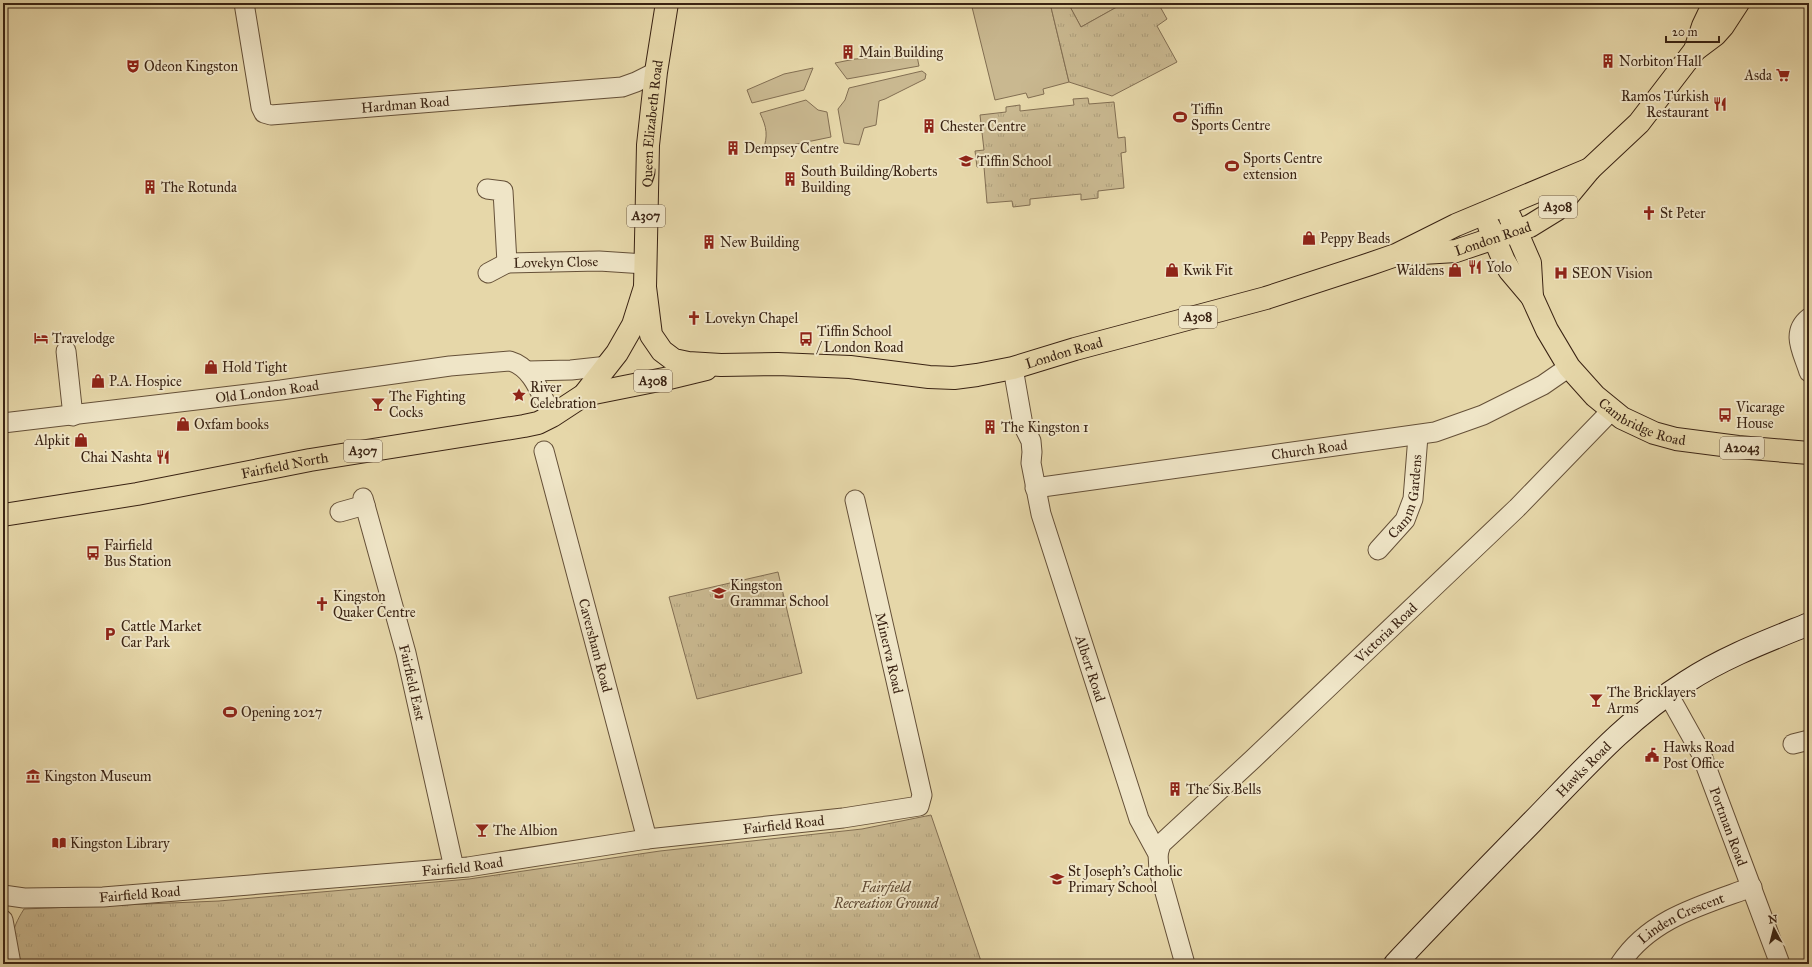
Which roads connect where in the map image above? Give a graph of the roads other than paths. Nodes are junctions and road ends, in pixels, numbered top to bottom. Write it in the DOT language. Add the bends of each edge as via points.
graph roads {
  1 [pos="244,3"];
  2 [pos="1714,3"];
  3 [pos="1738,3"];
  4 [pos="670,4"];
  5 [pos="1695,50"];
  6 [pos="656,72"];
  7 [pos="1590,169"];
  8 [pos="487,189"];
  9 [pos="1504,206"];
  10 [pos="1484,214"];
  11 [pos="1516,230"];
  12 [pos="1493,239"];
  13 [pos="1396,254"];
  14 [pos="506,263"];
  15 [pos="645,264"];
  16 [pos="488,272"];
  17 [pos="645,287"];
  18 [pos="1532,298"];
  19 [pos="1809,318"];
  20 [pos="66,351"];
  21 [pos="721,365"];
  22 [pos="608,366"];
  23 [pos="1569,367"];
  24 [pos="1013,368"];
  25 [pos="528,371"];
  26 [pos="1809,372"];
  27 [pos="584,395"];
  28 [pos="1612,410"];
  29 [pos="73,416"];
  30 [pos="552,416"];
  31 [pos="3,423"];
  32 [pos="1418,436"];
  33 [pos="544,451"];
  34 [pos="1809,453"];
  35 [pos="1035,488"];
  36 [pos="855,500"];
  37 [pos="46,509"];
  38 [pos="340,512"];
  39 [pos="3,515"];
  40 [pos="3,529"];
  41 [pos="1378,550"];
  42 [pos="1809,624"];
  43 [pos="1668,694"];
  44 [pos="919,806"];
  45 [pos="647,840"];
  46 [pos="1158,854"];
  47 [pos="454,868"];
  48 [pos="1752,887"];
  49 [pos="3,895"];
  50 [pos="3,920"];
  51 [pos="11,964"];
  52 [pos="1185,964"];
  53 [pos="1395,964"];
  54 [pos="1620,964"];
  55 [pos="1780,964"];
  1 -- 6 [label="street, Hardman Road" via="261,107 264,113 271,115 622,87"];
  2 -- 5 [label="main road, London Road / A308"];
  3 -- 5 [label="main road, London Road / A308" via="1716,35"];
  4 -- 6 [label="main road, Queen Elizabeth Road / A307"];
  5 -- 7 [label="main road, London Road / A308" via="1639,123"];
  6 -- 15 [label="main road, Queen Elizabeth Road / A307" via="648,144"];
  7 -- 9 [label="main road, London Road / A308"];
  7 -- 11 [label="main road, London Road / A308" via="1556,210 1530,226"];
  8 -- 14 [label="street, Lovekyn Close" via="503,191"];
  9 -- 10 [label="main road, London Road / A308"];
  9 -- 11 [label="main road, Cambridge Road / A2043"];
  10 -- 12 [label="main road, Cambridge Road / A2043"];
  10 -- 13 [label="main road, London Road / A308"];
  11 -- 12 [label="main road, London Road / A308"];
  11 -- 18 [label="main road, Cambridge Road / A2043" via="1530,263"];
  12 -- 13 [label="main road, London Road / A308" via="1456,251"];
  12 -- 18 [label="main road, Cambridge Road / A2043" via="1510,270"];
  13 -- 24 [label="main road, London Road / A308" via="1266,298"];
  14 -- 15 [label="street, Lovekyn Close" via="599,261"];
  14 -- 16 [label="street"];
  15 -- 17 [label="main road, Queen Elizabeth Road / A307"];
  17 -- 21 [label="main road, A308" via="651,335 662,351 674,360"];
  17 -- 22 [label="main road, Queen Elizabeth Road / A307" via="630,332"];
  18 -- 23 [label="main road, Cambridge Road / A2043"];
  19 -- 26 [label="street" via="1799,330 1798,337"];
  20 -- 29 [label="street"];
  21 -- 24 [label="main road, London Road / A308" via="826,365 954,378"];
  21 -- 27 [label="main road, A308"];
  22 -- 25 [label="street"];
  22 -- 27 [label="main road, Queen Elizabeth Road / A307"];
  23 -- 28 [label="main road, Cambridge Road / A2043" via="1595,396"];
  23 -- 32 [label="street, Church Road" via="1543,385 1483,415"];
  24 -- 35 [label="street, Albert Road" via="1023,426 1031,441"];
  25 -- 29 [label="street, Old London Road" via="519,363 510,361 465,365"];
  25 -- 30 [label="street"];
  27 -- 30 [label="main road, Fairfield North / A307"];
  28 -- 34 [label="main road, Cambridge Road / A2043" via="1648,431 1676,438"];
  28 -- 46 [label="street, Victoria Road" via="1506,518 1161,844"];
  29 -- 31 [label="street, Old London Road"];
  30 -- 37 [label="main road, Fairfield North / A307" via="524,426 310,460 152,492"];
  32 -- 35 [label="street, Church Road"];
  32 -- 41 [label="street, Camm Gardens" via="1413,499 1405,520"];
  33 -- 45 [label="street, Caversham Road"];
  35 -- 46 [label="street, Albert Road" via="1049,540 1137,812"];
  36 -- 44 [label="street, Minerva Road" via="922,795"];
  37 -- 39 [label="main road, Fairfield North / A307"];
  37 -- 40 [label="main road, A307"];
  38 -- 47 [label="street, Fairfield East" via="364,502 406,653"];
  42 -- 43 [label="street, Hawks Road" via="1713,665"];
  43 -- 48 [label="street, Portman Road" via="1702,753"];
  43 -- 53 [label="street, Hawks Road" via="1632,722 1594,759"];
  44 -- 45 [label="street, Fairfield Road" via="843,818"];
  45 -- 47 [label="street, Fairfield Road"];
  46 -- 52 [label="street, Albert Road" via="1159,871"];
  47 -- 49 [label="street, Fairfield Road" via="103,897 24,898"];
  48 -- 54 [label="street, Linden Crescent" via="1674,916 1636,944"];
  48 -- 55 [label="street, Portman Road"];
  50 -- 51 [label="street"];
}
